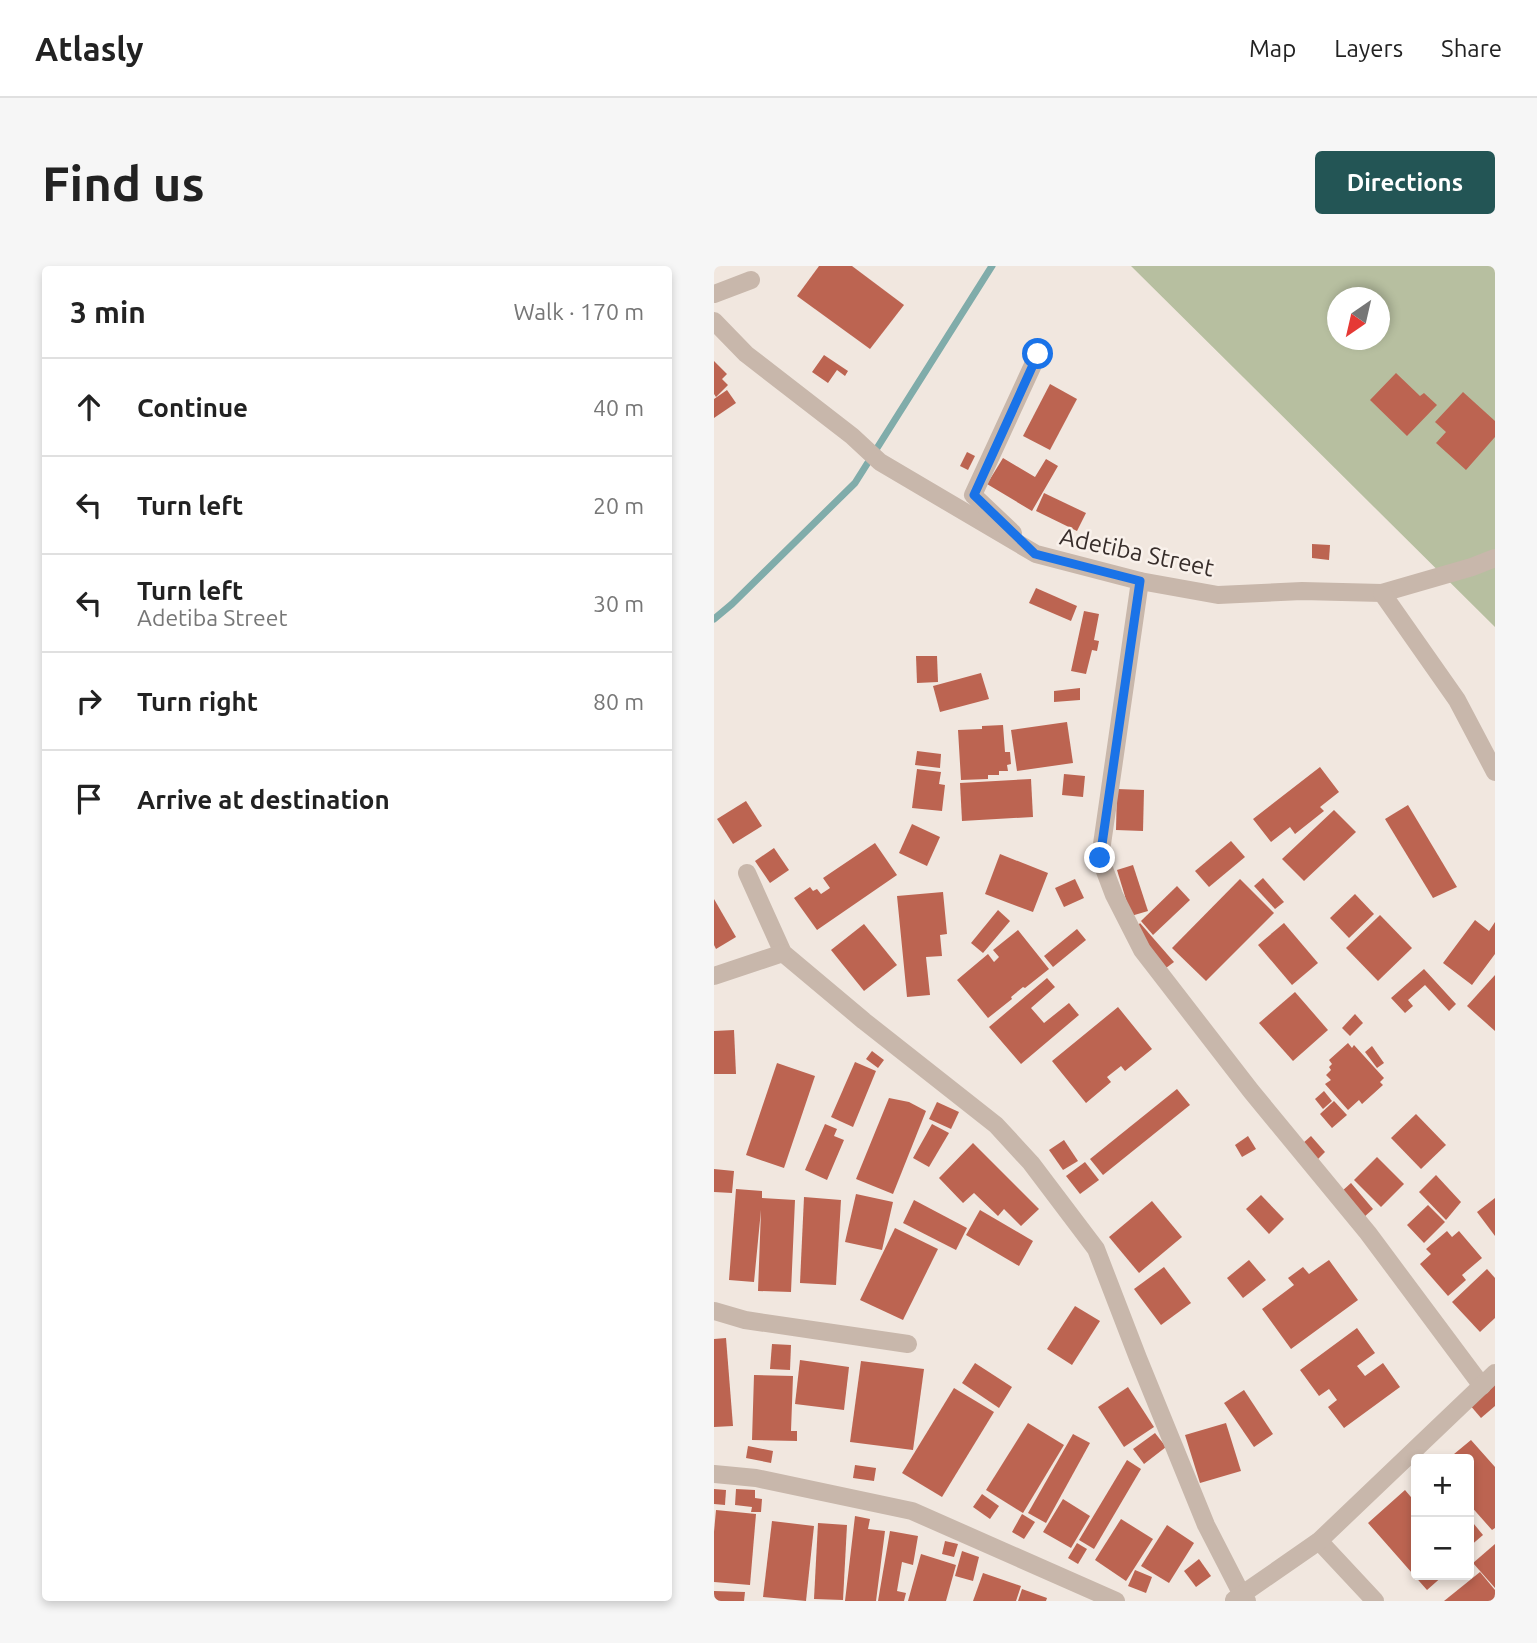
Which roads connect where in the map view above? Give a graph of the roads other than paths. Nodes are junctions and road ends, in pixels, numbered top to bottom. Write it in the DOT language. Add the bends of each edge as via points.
graph roads {
  1 [pos="751,280"];
  2 [pos="714,294"];
  3 [pos="714,321"];
  4 [pos="1038,354"];
  5 [pos="1035,554"];
  6 [pos="1495,558"];
  7 [pos="1140,581"];
  8 [pos="1382,593"];
  9 [pos="1495,772"];
  10 [pos="747,873"];
  11 [pos="783,953"];
  12 [pos="714,976"];
  13 [pos="714,1311"];
  14 [pos="908,1344"];
  15 [pos="1495,1373"];
  16 [pos="1482,1386"];
  17 [pos="714,1474"];
  18 [pos="1320,1541"];
  19 [pos="1241,1599"];
  20 [pos="1116,1601"];
  21 [pos="1375,1601"];
  1 -- 2 [label="street"];
  3 -- 5 [label="street, Adetiba Street" via="746,354 880,462"];
  4 -- 5 [label="street" via="974,495"];
  5 -- 7 [label="street, Adetiba Street"];
  6 -- 8 [label="street, Adetiba Street"];
  7 -- 8 [label="street, Adetiba Street" via="1218,595"];
  7 -- 16 [label="street" via="1100,858 1114,895 1142,950 1368,1233"];
  8 -- 9 [label="street" via="1457,700"];
  10 -- 11 [label="street"];
  11 -- 12 [label="street"];
  11 -- 19 [label="street" via="996,1125 1097,1249 1206,1525"];
  13 -- 14 [label="street" via="745,1320"];
  15 -- 16 [label="street"];
  16 -- 18 [label="street"];
  17 -- 20 [label="street" via="757,1478 912,1511"];
  18 -- 19 [label="street"];
  18 -- 21 [label="street"];
}
